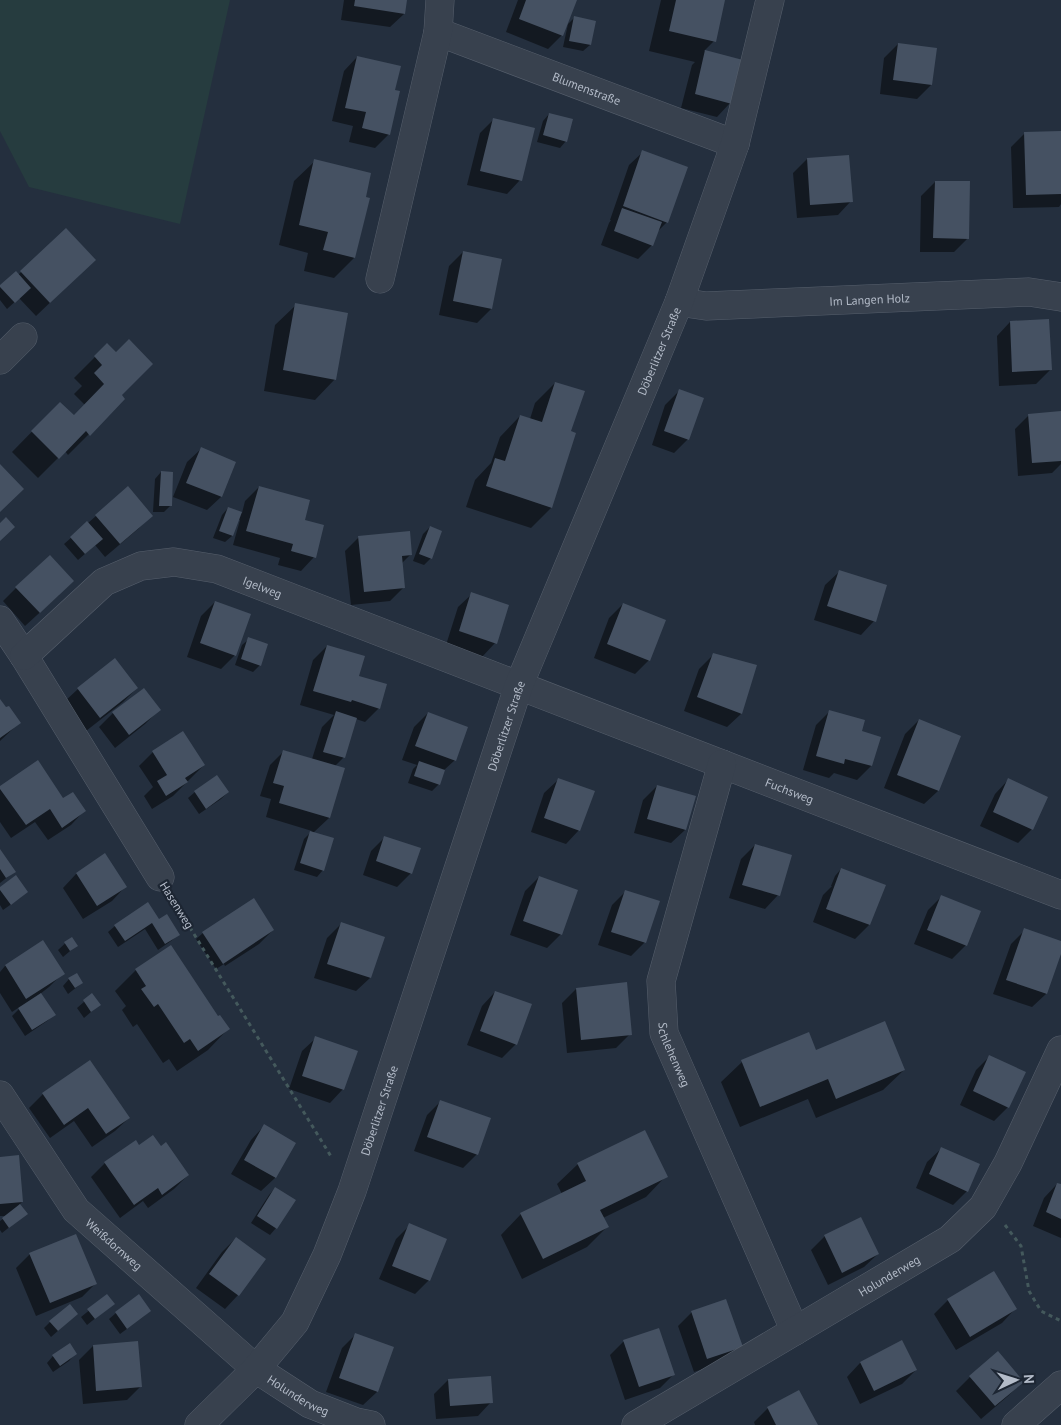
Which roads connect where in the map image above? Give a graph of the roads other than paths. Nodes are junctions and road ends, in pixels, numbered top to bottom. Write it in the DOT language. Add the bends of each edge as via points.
graph roads {
  1 [pos="440,0"];
  2 [pos="770,0"];
  3 [pos="438,32"];
  4 [pos="735,144"];
  5 [pos="380,279"];
  6 [pos="1061,297"];
  7 [pos="679,302"];
  8 [pos="23,337"];
  9 [pos="0,360"];
  10 [pos="0,620"];
  11 [pos="24,656"];
  12 [pos="519,685"];
  13 [pos="722,764"];
  14 [pos="160,877"];
  15 [pos="1061,895"];
  16 [pos="1061,1050"];
  17 [pos="0,1096"];
  18 [pos="796,1331"];
  19 [pos="256,1369"];
  20 [pos="1061,1385"];
  21 [pos="199,1425"];
  22 [pos="371,1425"];
  23 [pos="636,1425"];
  24 [pos="1016,1425"];
  1 -- 3 [label="street"];
  2 -- 4 [label="street, Döberlitzer Straße"];
  3 -- 4 [label="street, Blumenstraße"];
  3 -- 5 [label="street"];
  4 -- 7 [label="street, Döberlitzer Straße"];
  6 -- 7 [label="street, Im Langen Holz" via="1029,292 706,306"];
  7 -- 12 [label="street, Döberlitzer Straße"];
  8 -- 9 [label="street"];
  10 -- 11 [label="street, Hasenweg"];
  11 -- 12 [label="street, Igelweg" via="104,582 141,566 174,562 217,568"];
  11 -- 14 [label="street, Hasenweg"];
  12 -- 13 [label="street, Fuchsweg"];
  12 -- 19 [label="street, Döberlitzer Straße" via="352,1191 327,1256 295,1322"];
  13 -- 15 [label="street, Fuchsweg"];
  13 -- 18 [label="street, Schlehenweg" via="660,981 664,1033"];
  16 -- 18 [label="street, Holunderweg" via="1008,1163 983,1207 950,1239"];
  17 -- 19 [label="street, Weißdornweg" via="76,1210"];
  18 -- 23 [label="street, Holunderweg"];
  19 -- 21 [label="street, Döberlitzer Straße"];
  19 -- 22 [label="street, Holunderweg" via="310,1404"];
  20 -- 24 [label="street"];
}
